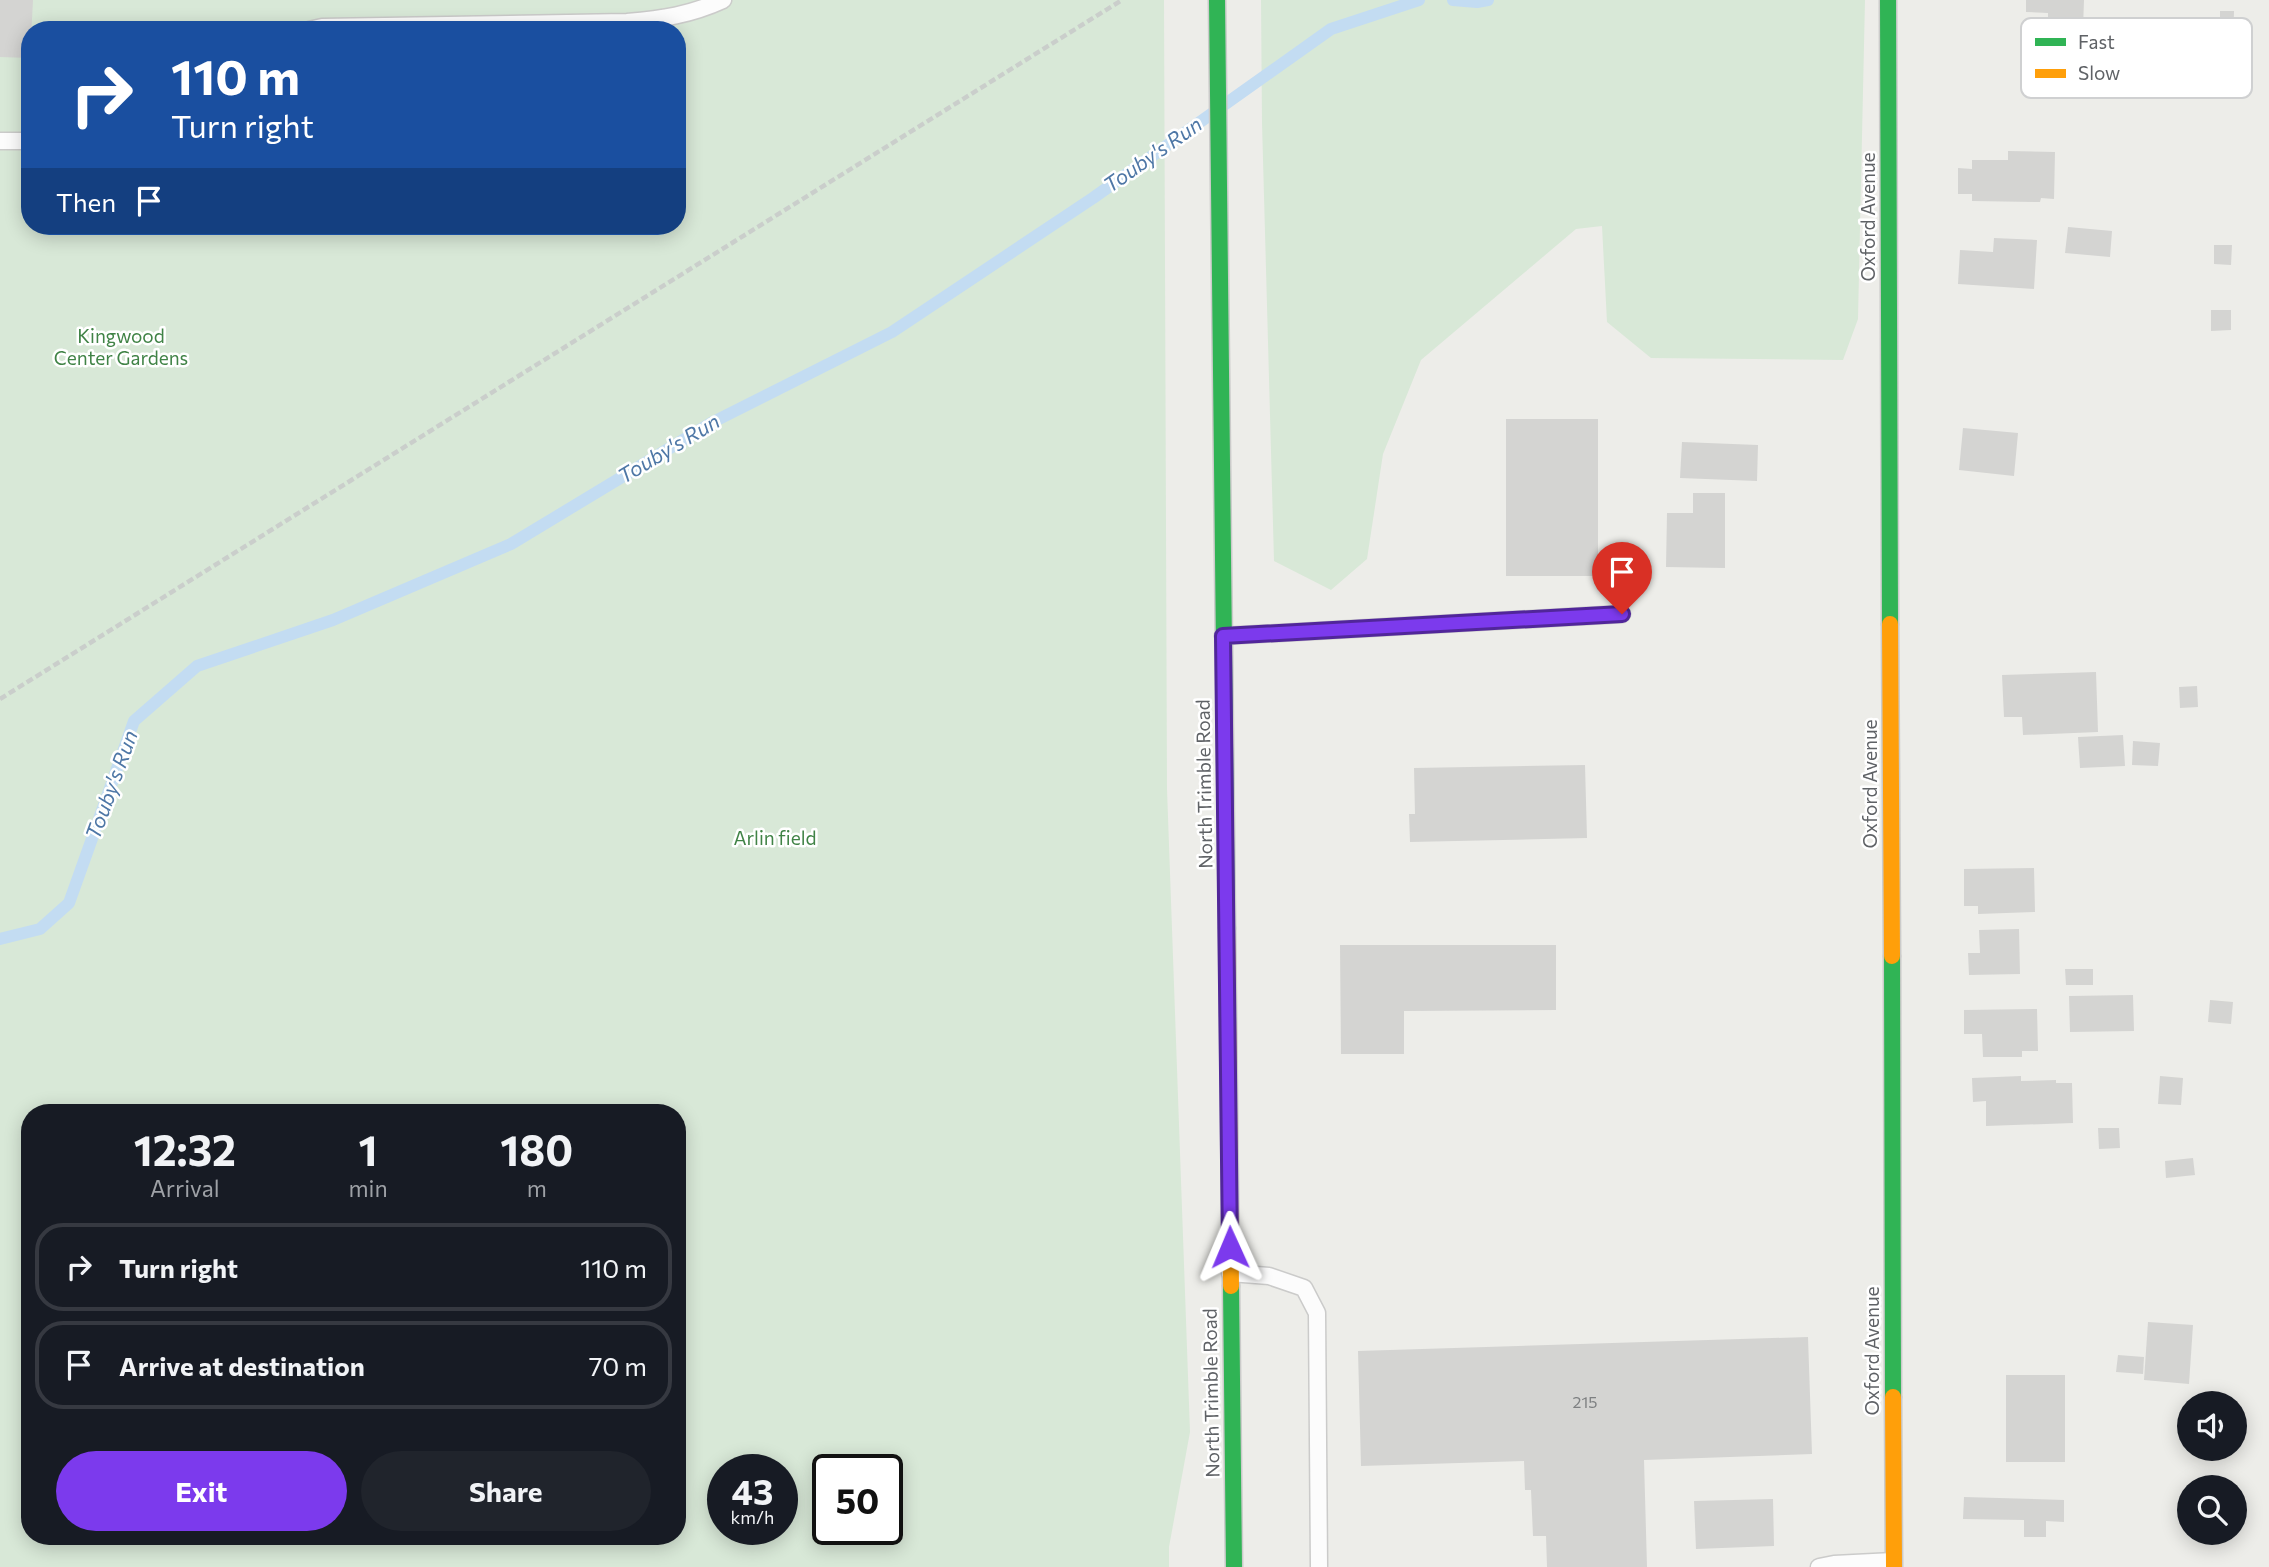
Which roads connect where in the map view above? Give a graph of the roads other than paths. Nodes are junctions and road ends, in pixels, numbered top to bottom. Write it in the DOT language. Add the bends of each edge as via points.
graph roads {
  1 [pos="723,0"];
  2 [pos="1217,0"];
  3 [pos="1888,0"];
  4 [pos="637,21"];
  5 [pos="0,141"];
  6 [pos="21,141"];
  7 [pos="1622,614"];
  8 [pos="1223,636"];
  9 [pos="1230,1273"];
  10 [pos="1894,1564"];
  11 [pos="1234,1567"];
  12 [pos="1319,1567"];
  13 [pos="1819,1567"];
  1 -- 4 [label="lane" via="699,11"];
  2 -- 8 [label="main road, North Trimble Road"];
  3 -- 10 [label="main road, Oxford Avenue"];
  5 -- 6 [label="lane"];
  7 -- 8 [label="lane"];
  8 -- 9 [label="main road, North Trimble Road"];
  9 -- 11 [label="main road, North Trimble Road"];
  9 -- 12 [label="lane" via="1269,1276 1304,1288 1317,1313"];
  10 -- 13 [label="lane"];
}
